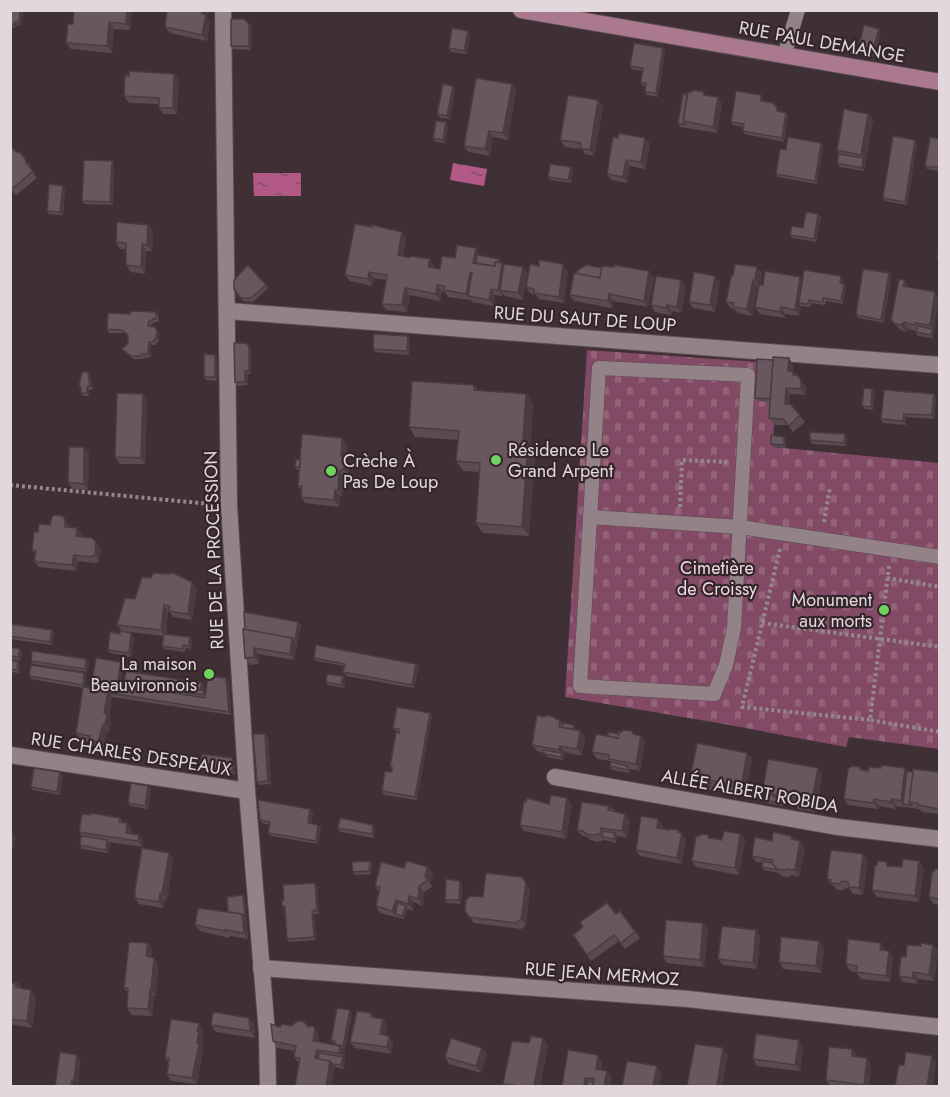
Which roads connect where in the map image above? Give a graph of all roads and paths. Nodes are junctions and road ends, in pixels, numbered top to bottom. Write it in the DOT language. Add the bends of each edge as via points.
graph roads {
  1 [pos="223,10"];
  2 [pos="521,10"];
  3 [pos="798,10"];
  4 [pos="561,14"];
  5 [pos="784,56"];
  6 [pos="939,82"];
  7 [pos="228,311"];
  8 [pos="939,365"];
  9 [pos="743,463"];
  10 [pos="10,485"];
  11 [pos="830,487"];
  12 [pos="229,506"];
  13 [pos="590,517"];
  14 [pos="680,523"];
  15 [pos="740,527"];
  16 [pos="784,533"];
  17 [pos="821,539"];
  18 [pos="890,550"];
  19 [pos="939,557"];
  20 [pos="887,578"];
  21 [pos="939,587"];
  22 [pos="762,623"];
  23 [pos="880,639"];
  24 [pos="939,647"];
  25 [pos="870,720"];
  26 [pos="939,732"];
  27 [pos="10,755"];
  28 [pos="555,777"];
  29 [pos="247,791"];
  30 [pos="939,839"];
  31 [pos="261,968"];
  32 [pos="939,1027"];
  33 [pos="268,1086"];
  1 -- 7 [label="street, RUE DE LA PROCESSION"];
  2 -- 4 [label="main road, RUE PAUL DEMANGE"];
  3 -- 5 [label="lane"];
  4 -- 5 [label="main road, RUE PAUL DEMANGE"];
  5 -- 6 [label="main road, RUE PAUL DEMANGE"];
  7 -- 8 [label="street, RUE DU SAUT DE LOUP"];
  7 -- 12 [label="street, RUE DE LA PROCESSION"];
  9 -- 13 [label="lane" via="748,375 599,368"];
  9 -- 14 [label="path" via="682,460"];
  9 -- 15 [label="lane"];
  10 -- 12 [label="path"];
  11 -- 17 [label="path"];
  12 -- 29 [label="street, RUE DE LA PROCESSION"];
  13 -- 14 [label="lane"];
  13 -- 15 [label="lane" via="580,686 714,694 726,665 734,628"];
  14 -- 15 [label="lane"];
  15 -- 16 [label="lane"];
  16 -- 17 [label="lane"];
  16 -- 22 [label="path"];
  17 -- 18 [label="lane"];
  18 -- 19 [label="lane"];
  18 -- 20 [label="path"];
  20 -- 21 [label="path"];
  20 -- 23 [label="path"];
  22 -- 23 [label="path"];
  22 -- 25 [label="path" via="742,707"];
  23 -- 24 [label="path"];
  23 -- 25 [label="path"];
  25 -- 26 [label="path"];
  27 -- 29 [label="street, RUE CHARLES DESPEAUX"];
  28 -- 30 [label="street, ALLÉE ALBERT ROBIDA" via="838,827"];
  29 -- 31 [label="street, RUE DE LA PROCESSION"];
  31 -- 32 [label="street, RUE JEAN MERMOZ" via="688,999"];
  31 -- 33 [label="street, RUE DE LA PROCESSION"];
}
